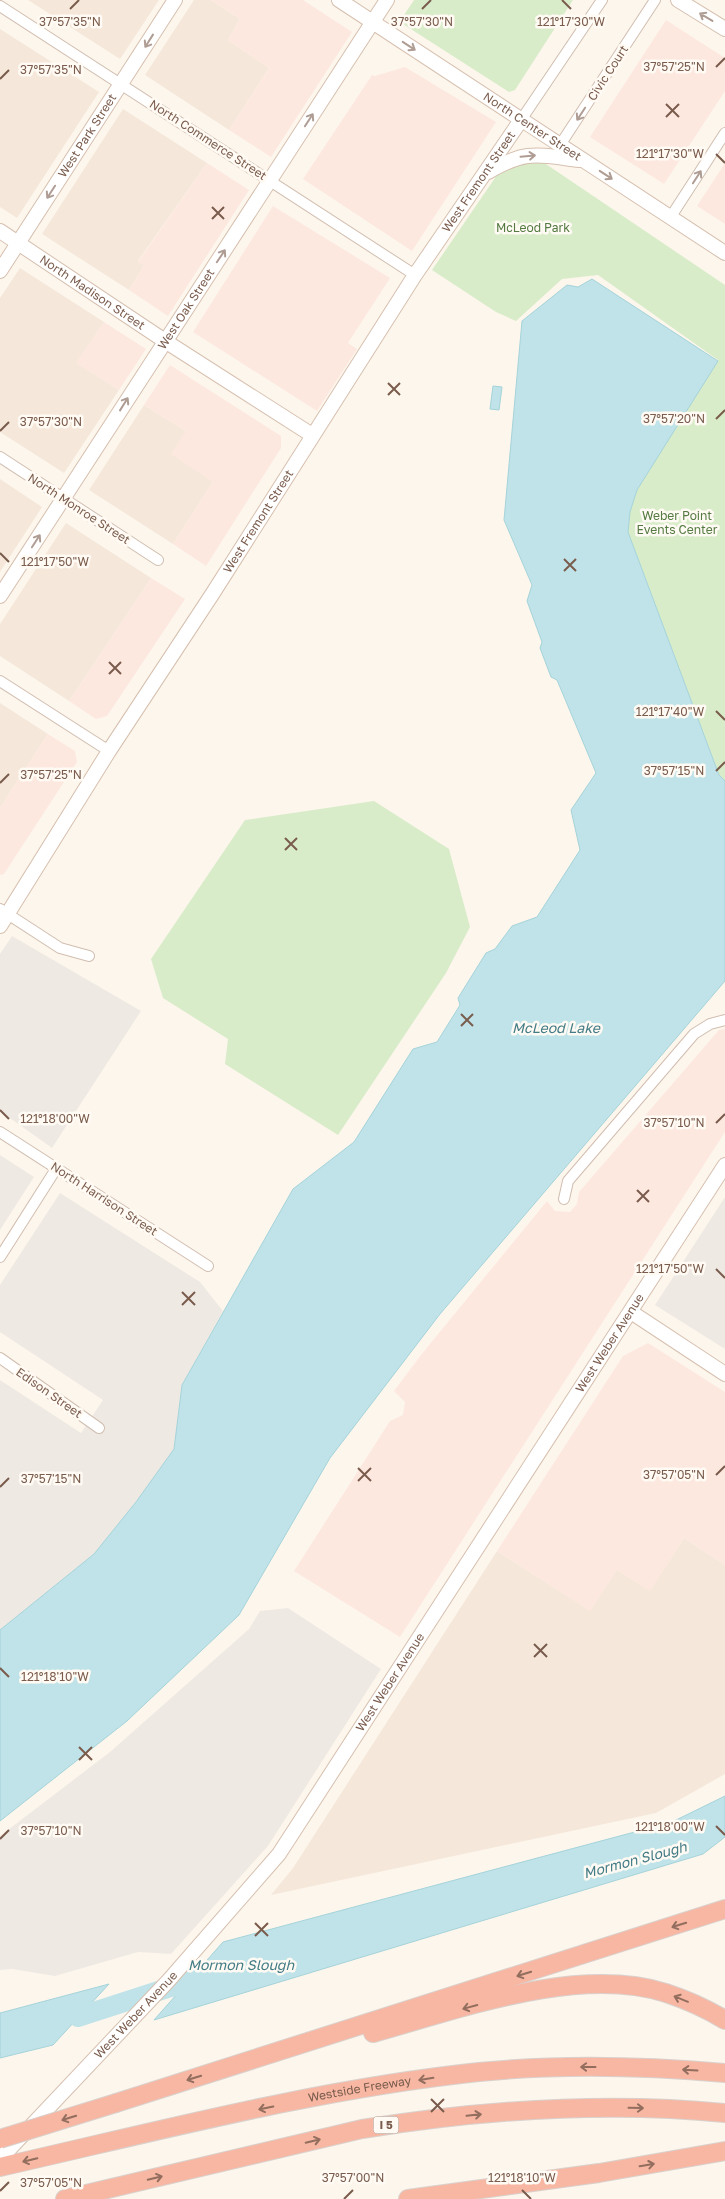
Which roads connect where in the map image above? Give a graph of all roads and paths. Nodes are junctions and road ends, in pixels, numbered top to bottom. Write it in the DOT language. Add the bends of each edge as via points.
graph roads {
  1 [pos="175,0"];
  2 [pos="339,0"];
  3 [pos="387,0"];
  4 [pos="602,0"];
  5 [pos="655,0"];
  6 [pos="678,0"];
  7 [pos="0,6"];
  8 [pos="372,21"];
  9 [pos="725,29"];
  10 [pos="121,84"];
  11 [pos="521,120"];
  12 [pos="725,133"];
  13 [pos="560,145"];
  14 [pos="583,161"];
  15 [pos="484,175"];
  16 [pos="271,181"];
  17 [pos="670,218"];
  18 [pos="0,231"];
  19 [pos="18,243"];
  20 [pos="725,253"];
  21 [pos="0,271"];
  22 [pos="415,275"];
  23 [pos="165,341"];
  24 [pos="312,435"];
  25 [pos="0,457"];
  26 [pos="64,500"];
  27 [pos="158,560"];
  28 [pos="0,596"];
  29 [pos="0,682"];
  30 [pos="109,751"];
  31 [pos="2,916"];
  32 [pos="90,956"];
  33 [pos="725,1020"];
  34 [pos="0,1132"];
  35 [pos="725,1165"];
  36 [pos="56,1169"];
  37 [pos="564,1199"];
  38 [pos="0,1258"];
  39 [pos="208,1266"];
  40 [pos="630,1312"];
  41 [pos="0,1358"];
  42 [pos="725,1374"];
  43 [pos="99,1428"];
  44 [pos="725,1909"];
  45 [pos="725,2020"];
  46 [pos="241,2064"];
  47 [pos="725,2073"];
  48 [pos="725,2113"];
  49 [pos="0,2139"];
  50 [pos="725,2151"];
  51 [pos="0,2159"];
  52 [pos="0,2167"];
  53 [pos="65,2199"];
  54 [pos="408,2199"];
  1 -- 10 [label="street, West Park Street, one-way"];
  2 -- 8 [label="street, North Center Street"];
  3 -- 8 [label="street, West Oak Street"];
  4 -- 11 [label="street"];
  5 -- 13 [label="street, Civic Court, one-way"];
  9 -- 6 [label="street, one-way"];
  7 -- 10 [label="street, North Commerce Street"];
  8 -- 11 [label="street, North Center Street, one-way"];
  16 -- 8 [label="street, West Oak Street, one-way"];
  10 -- 16 [label="street, North Commerce Street"];
  10 -- 19 [label="street, West Park Street, one-way"];
  11 -- 13 [label="street, North Center Street"];
  11 -- 15 [label="street, West Fremont Street"];
  17 -- 12 [label="street, one-way"];
  13 -- 14 [label="street, North Center Street"];
  15 -- 14 [label="street, one-way" via="525,154"];
  14 -- 17 [label="street, North Center Street, one-way"];
  15 -- 22 [label="street, West Fremont Street"];
  16 -- 22 [label="street, North Commerce Street"];
  23 -- 16 [label="street, West Oak Street, one-way"];
  17 -- 20 [label="street, North Center Street"];
  18 -- 19 [label="street, North Madison Street"];
  19 -- 21 [label="street, West Park Street"];
  19 -- 23 [label="street, North Madison Street"];
  22 -- 24 [label="street, West Fremont Street"];
  23 -- 24 [label="street, North Madison Street"];
  26 -- 23 [label="street, West Oak Street, one-way"];
  24 -- 30 [label="street, West Fremont Street"];
  25 -- 26 [label="street, North Monroe Street"];
  26 -- 27 [label="street, North Monroe Street"];
  28 -- 26 [label="street, West Oak Street, one-way"];
  29 -- 30 [label="street"];
  30 -- 31 [label="street, West Fremont Street"];
  31 -- 32 [label="street" via="60,948"];
  33 -- 37 [label="street" via="710,1024 694,1034 568,1181"];
  34 -- 36 [label="street, North Harrison Street"];
  35 -- 40 [label="street, West Weber Avenue"];
  36 -- 38 [label="street"];
  36 -- 39 [label="street, North Harrison Street"];
  40 -- 42 [label="street"];
  40 -- 51 [label="street, West Weber Avenue" via="279,1854 169,1980"];
  41 -- 43 [label="street, Edison Street"];
  44 -- 46 [label="highway, one-way"];
  45 -- 46 [label="highway, one-way" via="666,1993 622,1985 572,1985 507,1997 258,2066"];
  46 -- 49 [label="highway, one-way, bridge"];
  47 -- 52 [label="highway, Westside Freeway, one-way" via="565,2067 438,2077 322,2095"];
  53 -- 48 [label="highway, I 5, one-way" via="362,2129 403,2123 538,2110 671,2109"];
  54 -- 50 [label="highway, one-way"];
}
